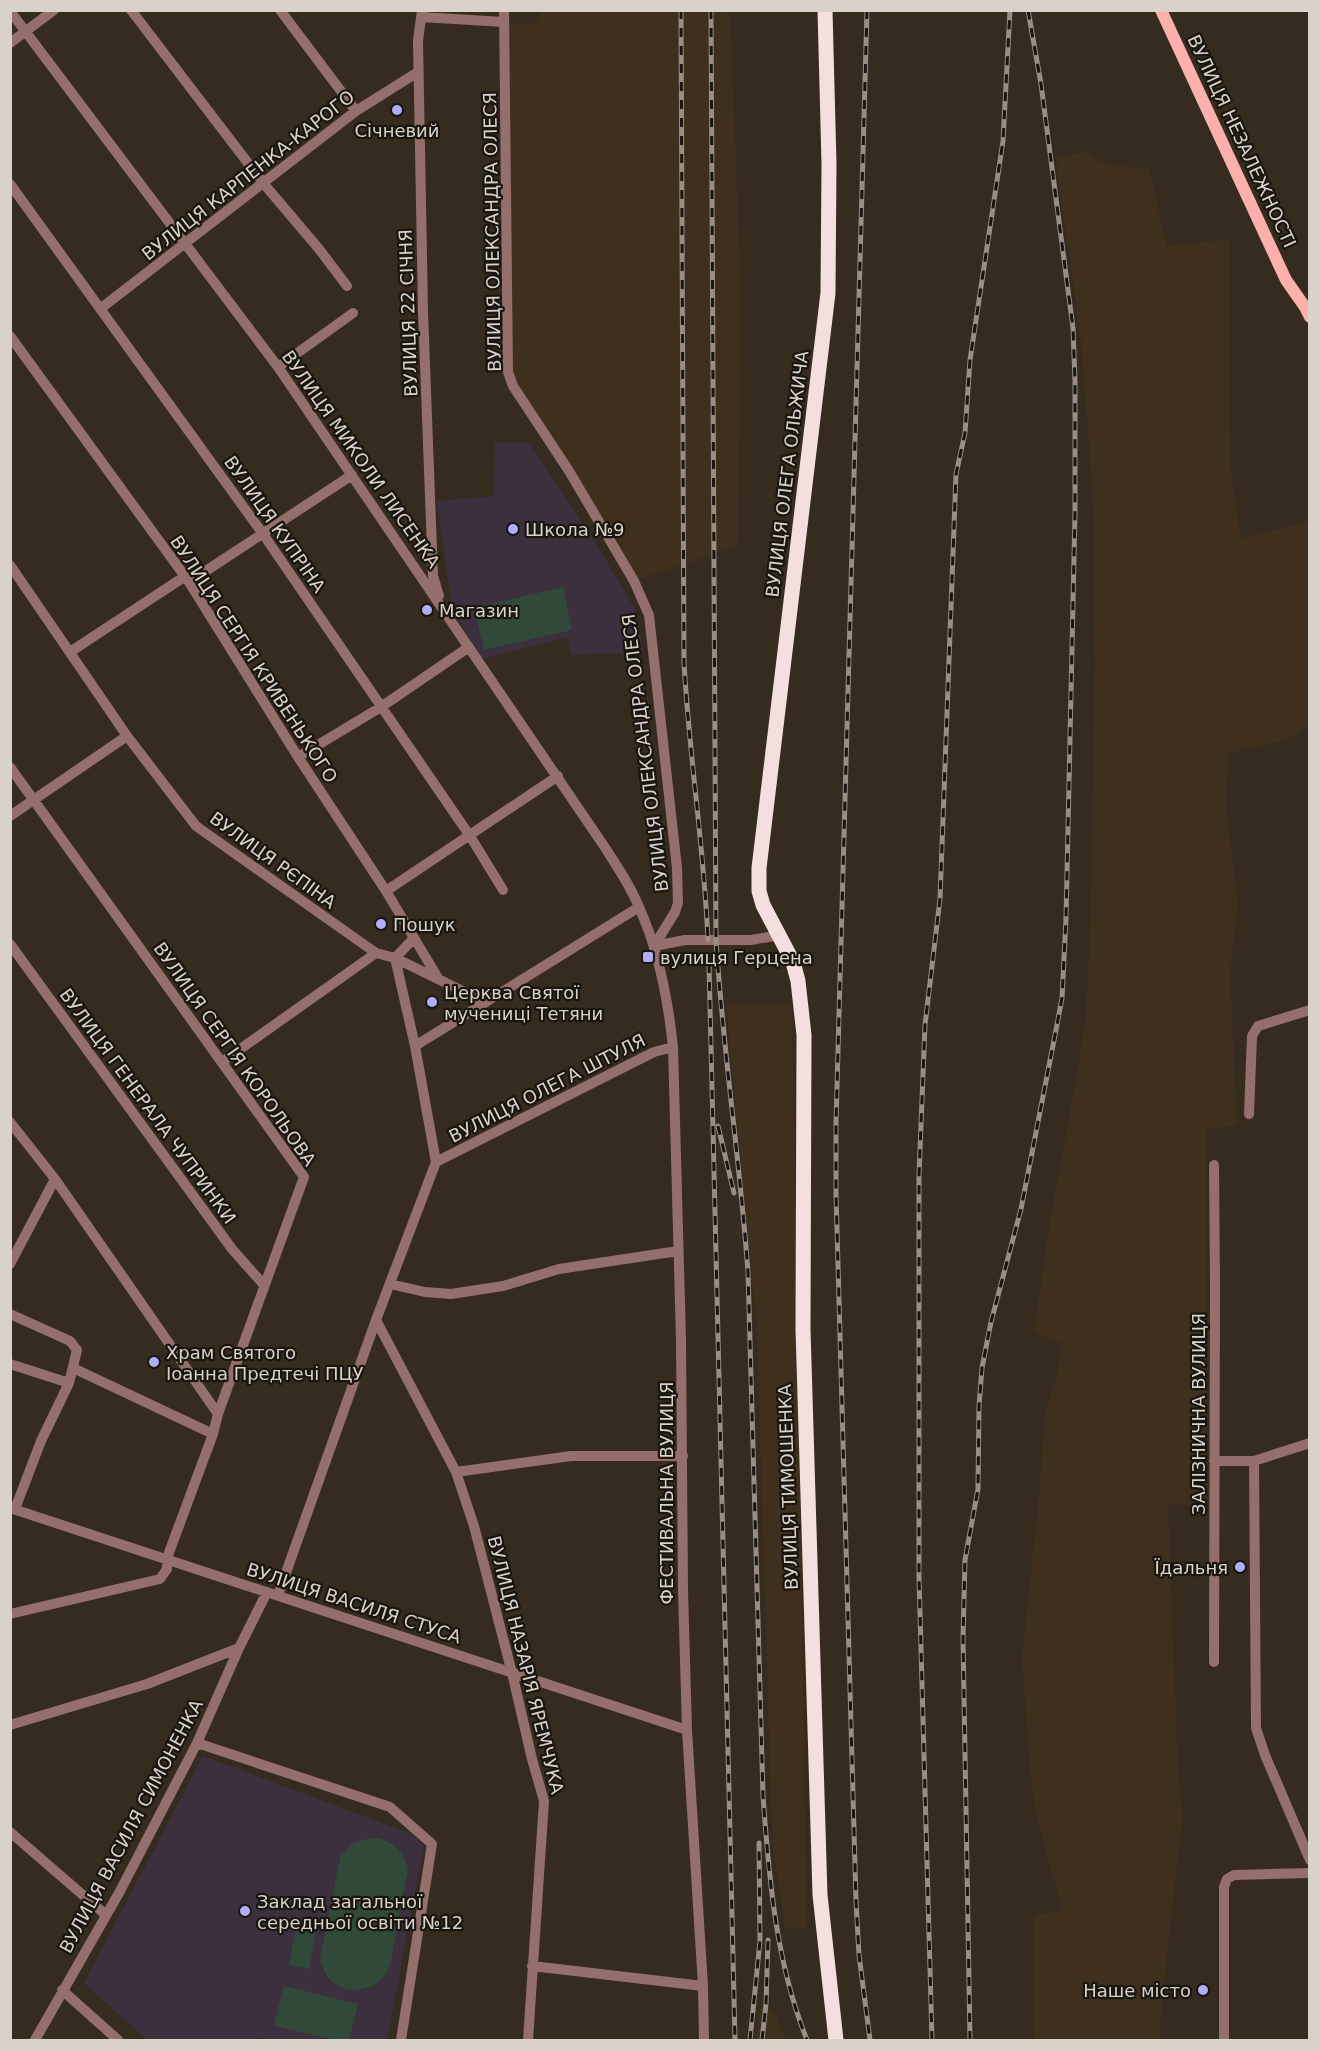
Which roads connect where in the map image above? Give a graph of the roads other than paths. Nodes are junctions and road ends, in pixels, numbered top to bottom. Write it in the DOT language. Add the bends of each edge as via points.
graph roads {
  1 [pos="54,10"];
  2 [pos="131,10"];
  3 [pos="280,10"];
  4 [pos="825,10"];
  5 [pos="1161,10"];
  6 [pos="10,11"];
  7 [pos="421,14"];
  8 [pos="504,16"];
  9 [pos="25,32"];
  10 [pos="10,43"];
  11 [pos="418,72"];
  12 [pos="356,111"];
  13 [pos="10,184"];
  14 [pos="264,184"];
  15 [pos="184,244"];
  16 [pos="347,286"];
  17 [pos="100,309"];
  18 [pos="353,313"];
  19 [pos="1310,317"];
  20 [pos="10,336"];
  21 [pos="278,367"];
  22 [pos="352,475"];
  23 [pos="263,534"];
  24 [pos="10,565"];
  25 [pos="187,579"];
  26 [pos="446,612"];
  27 [pos="469,647"];
  28 [pos="70,652"];
  29 [pos="381,707"];
  30 [pos="127,736"];
  31 [pos="298,758"];
  32 [pos="10,767"];
  33 [pos="558,776"];
  34 [pos="33,799"];
  35 [pos="10,816"];
  36 [pos="470,836"];
  37 [pos="503,890"];
  38 [pos="386,891"];
  39 [pos="639,907"];
  40 [pos="780,935"];
  41 [pos="414,938"];
  42 [pos="10,944"];
  43 [pos="654,946"];
  44 [pos="375,953"];
  45 [pos="394,958"];
  46 [pos="438,978"];
  47 [pos="485,1002"];
  48 [pos="1310,1010"];
  49 [pos="415,1046"];
  50 [pos="673,1047"];
  51 [pos="222,1062"];
  52 [pos="1249,1114"];
  53 [pos="10,1122"];
  54 [pos="436,1162"];
  55 [pos="1214,1165"];
  56 [pos="55,1179"];
  57 [pos="678,1251"];
  58 [pos="10,1264"];
  59 [pos="390,1284"];
  60 [pos="264,1285"];
  61 [pos="10,1314"];
  62 [pos="376,1320"];
  63 [pos="10,1364"];
  64 [pos="73,1368"];
  65 [pos="69,1383"];
  66 [pos="218,1414"];
  67 [pos="213,1434"];
  68 [pos="1310,1443"];
  69 [pos="683,1456"];
  70 [pos="1214,1461"];
  71 [pos="1254,1461"];
  72 [pos="456,1472"];
  73 [pos="13,1508"];
  74 [pos="167,1558"];
  75 [pos="272,1594"];
  76 [pos="10,1614"];
  77 [pos="239,1648"];
  78 [pos="1214,1662"];
  79 [pos="512,1673"];
  80 [pos="10,1725"];
  81 [pos="687,1731"];
  82 [pos="197,1743"];
  83 [pos="10,1832"];
  84 [pos="1310,1860"];
  85 [pos="1310,1873"];
  86 [pos="106,1915"];
  87 [pos="532,1966"];
  88 [pos="703,1986"];
  89 [pos="63,1990"];
  90 [pos="34,2040"];
  91 [pos="118,2040"];
  92 [pos="400,2040"];
  93 [pos="528,2040"];
  94 [pos="704,2040"];
  95 [pos="836,2040"];
  96 [pos="1224,2040"];
  1 -- 9 [label="street"];
  2 -- 14 [label="street"];
  3 -- 12 [label="street"];
  4 -- 40 [label="highway, ВУЛИЦЯ ОЛЕГА ОЛЬЖИЧА" via="828,293 759,868 763,905"];
  5 -- 19 [label="main road, ВУЛИЦЯ НЕЗАЛЕЖНОСТІ" via="1286,280"];
  6 -- 9 [label="street, ВУЛИЦЯ МИКОЛИ ЛИСЕНКА"];
  7 -- 8 [label="street"];
  7 -- 11 [label="street, ВУЛИЦЯ 22 СІЧНЯ"];
  8 -- 43 [label="street, ВУЛИЦЯ ОЛЕКСАНДРА ОЛЕСЯ" via="508,372 634,581 649,615 678,903"];
  9 -- 10 [label="street"];
  9 -- 15 [label="street, ВУЛИЦЯ МИКОЛИ ЛИСЕНКА"];
  11 -- 12 [label="street, ВУЛИЦЯ КАРПЕНКА-КАРОГО"];
  11 -- 26 [label="street, ВУЛИЦЯ 22 СІЧНЯ" via="433,576"];
  12 -- 14 [label="street, ВУЛИЦЯ КАРПЕНКА-КАРОГО"];
  13 -- 17 [label="street, ВУЛИЦЯ КУПРІНА"];
  14 -- 15 [label="street, ВУЛИЦЯ КАРПЕНКА-КАРОГО"];
  14 -- 16 [label="street"];
  15 -- 17 [label="street, ВУЛИЦЯ КАРПЕНКА-КАРОГО"];
  15 -- 21 [label="street, ВУЛИЦЯ МИКОЛИ ЛИСЕНКА"];
  17 -- 23 [label="street, ВУЛИЦЯ КУПРІНА"];
  18 -- 21 [label="street"];
  20 -- 25 [label="street, ВУЛИЦЯ СЕРГІЯ КРИВЕНЬКОГО"];
  21 -- 22 [label="street, ВУЛИЦЯ МИКОЛИ ЛИСЕНКА"];
  22 -- 23 [label="street"];
  22 -- 26 [label="street, ВУЛИЦЯ МИКОЛИ ЛИСЕНКА"];
  23 -- 25 [label="street"];
  23 -- 29 [label="street, ВУЛИЦЯ КУПРІНА"];
  24 -- 28 [label="street, ВУЛИЦЯ РЄПІНА"];
  25 -- 28 [label="street"];
  25 -- 31 [label="street, ВУЛИЦЯ СЕРГІЯ КРИВЕНЬКОГО"];
  26 -- 27 [label="street, ВУЛИЦЯ МИКОЛИ ЛИСЕНКА"];
  27 -- 29 [label="street"];
  27 -- 33 [label="street, ВУЛИЦЯ МИКОЛИ ЛИСЕНКА"];
  28 -- 30 [label="street, ВУЛИЦЯ РЄПІНА"];
  29 -- 31 [label="street"];
  29 -- 36 [label="street, ВУЛИЦЯ КУПРІНА"];
  30 -- 34 [label="street"];
  30 -- 44 [label="street, ВУЛИЦЯ РЄПІНА" via="196,826"];
  31 -- 38 [label="street, ВУЛИЦЯ СЕРГІЯ КРИВЕНЬКОГО"];
  32 -- 34 [label="street, ВУЛИЦЯ СЕРГІЯ КОРОЛЬОВА"];
  33 -- 36 [label="street"];
  33 -- 39 [label="street, ВУЛИЦЯ МИКОЛИ ЛИСЕНКА"];
  34 -- 35 [label="street"];
  34 -- 51 [label="street, ВУЛИЦЯ СЕРГІЯ КОРОЛЬОВА"];
  36 -- 37 [label="street, ВУЛИЦЯ КУПРІНА"];
  36 -- 38 [label="street"];
  38 -- 41 [label="street, ВУЛИЦЯ СЕРГІЯ КРИВЕНЬКОГО"];
  39 -- 43 [label="street, ВУЛИЦЯ МИКОЛИ ЛИСЕНКА"];
  39 -- 47 [label="street"];
  40 -- 43 [label="street" via="752,940 685,940"];
  40 -- 95 [label="highway, ВУЛИЦЯ ТИМОШЕНКА" via="798,981 804,1035 803,1329 820,1895"];
  41 -- 45 [label="street"];
  41 -- 46 [label="street, ВУЛИЦЯ СЕРГІЯ КРИВЕНЬКОГО"];
  42 -- 60 [label="street, ВУЛИЦЯ ГЕНЕРАЛА ЧУПРИНКИ" via="225,1240"];
  43 -- 50 [label="street, ФЕСТИВАЛЬНА ВУЛИЦЯ"];
  44 -- 45 [label="street, ВУЛИЦЯ РЄПІНА"];
  44 -- 51 [label="street"];
  45 -- 46 [label="street, ВУЛИЦЯ РЄПІНА"];
  45 -- 49 [label="street"];
  46 -- 47 [label="street, ВУЛИЦЯ РЄПІНА"];
  47 -- 49 [label="street"];
  48 -- 52 [label="street" via="1258,1026 1252,1036"];
  49 -- 54 [label="street"];
  50 -- 54 [label="street, ВУЛИЦЯ ОЛЕГА ШТУЛЯ" via="654,1052"];
  50 -- 57 [label="street, ФЕСТИВАЛЬНА ВУЛИЦЯ"];
  51 -- 60 [label="street, ВУЛИЦЯ СЕРГІЯ КОРОЛЬОВА" via="304,1177"];
  53 -- 56 [label="street"];
  54 -- 59 [label="street, ВУЛИЦЯ ВАСИЛЯ СИМОНЕНКА"];
  55 -- 70 [label="street, ЗАЛІЗНИЧНА ВУЛИЦЯ"];
  56 -- 58 [label="street"];
  56 -- 66 [label="street"];
  57 -- 59 [label="street" via="559,1269 503,1286 451,1294"];
  57 -- 69 [label="street, ФЕСТИВАЛЬНА ВУЛИЦЯ"];
  59 -- 62 [label="street, ВУЛИЦЯ ВАСИЛЯ СИМОНЕНКА"];
  60 -- 66 [label="street, ВУЛИЦЯ СЕРГІЯ КОРОЛЬОВА"];
  61 -- 64 [label="street" via="70,1341 77,1350"];
  62 -- 72 [label="street, ВУЛИЦЯ НАЗАРІЯ ЯРЕМЧУКА"];
  62 -- 75 [label="street, ВУЛИЦЯ ВАСИЛЯ СИМОНЕНКА"];
  63 -- 65 [label="street"];
  64 -- 65 [label="street"];
  64 -- 67 [label="street"];
  65 -- 73 [label="street"];
  66 -- 67 [label="street, ВУЛИЦЯ СЕРГІЯ КОРОЛЬОВА"];
  67 -- 74 [label="street, ВУЛИЦЯ СЕРГІЯ КОРОЛЬОВА"];
  68 -- 71 [label="street"];
  69 -- 72 [label="street" via="571,1456"];
  69 -- 81 [label="street, ФЕСТИВАЛЬНА ВУЛИЦЯ"];
  70 -- 71 [label="street"];
  70 -- 78 [label="street, ЗАЛІЗНИЧНА ВУЛИЦЯ"];
  71 -- 84 [label="street" via="1256,1728"];
  72 -- 79 [label="street, ВУЛИЦЯ НАЗАРІЯ ЯРЕМЧУКА"];
  73 -- 74 [label="street, ВУЛИЦЯ ВАСИЛЯ СТУСА"];
  74 -- 75 [label="street, ВУЛИЦЯ ВАСИЛЯ СТУСА"];
  74 -- 76 [label="street, ВУЛИЦЯ СЕРГІЯ КОРОЛЬОВА" via="167,1569 160,1579"];
  75 -- 77 [label="street, ВУЛИЦЯ ВАСИЛЯ СИМОНЕНКА"];
  75 -- 79 [label="street, ВУЛИЦЯ ВАСИЛЯ СТУСА"];
  77 -- 80 [label="street" via="147,1684"];
  77 -- 82 [label="street, ВУЛИЦЯ ВАСИЛЯ СИМОНЕНКА"];
  79 -- 81 [label="street, ВУЛИЦЯ ВАСИЛЯ СТУСА"];
  79 -- 87 [label="street, ВУЛИЦЯ НАЗАРІЯ ЯРЕМЧУКА" via="544,1801"];
  81 -- 88 [label="street, ФЕСТИВАЛЬНА ВУЛИЦЯ"];
  82 -- 86 [label="street, ВУЛИЦЯ ВАСИЛЯ СИМОНЕНКА"];
  82 -- 92 [label="street" via="390,1807 432,1844"];
  83 -- 86 [label="street"];
  85 -- 96 [label="street" via="1234,1875 1227,1879"];
  86 -- 89 [label="street, ВУЛИЦЯ ВАСИЛЯ СИМОНЕНКА"];
  87 -- 88 [label="street"];
  87 -- 93 [label="street, ВУЛИЦЯ НАЗАРІЯ ЯРЕМЧУКА"];
  88 -- 94 [label="street, ФЕСТИВАЛЬНА ВУЛИЦЯ"];
  89 -- 90 [label="street, ВУЛИЦЯ ВАСИЛЯ СИМОНЕНКА"];
  89 -- 91 [label="street"];
}
